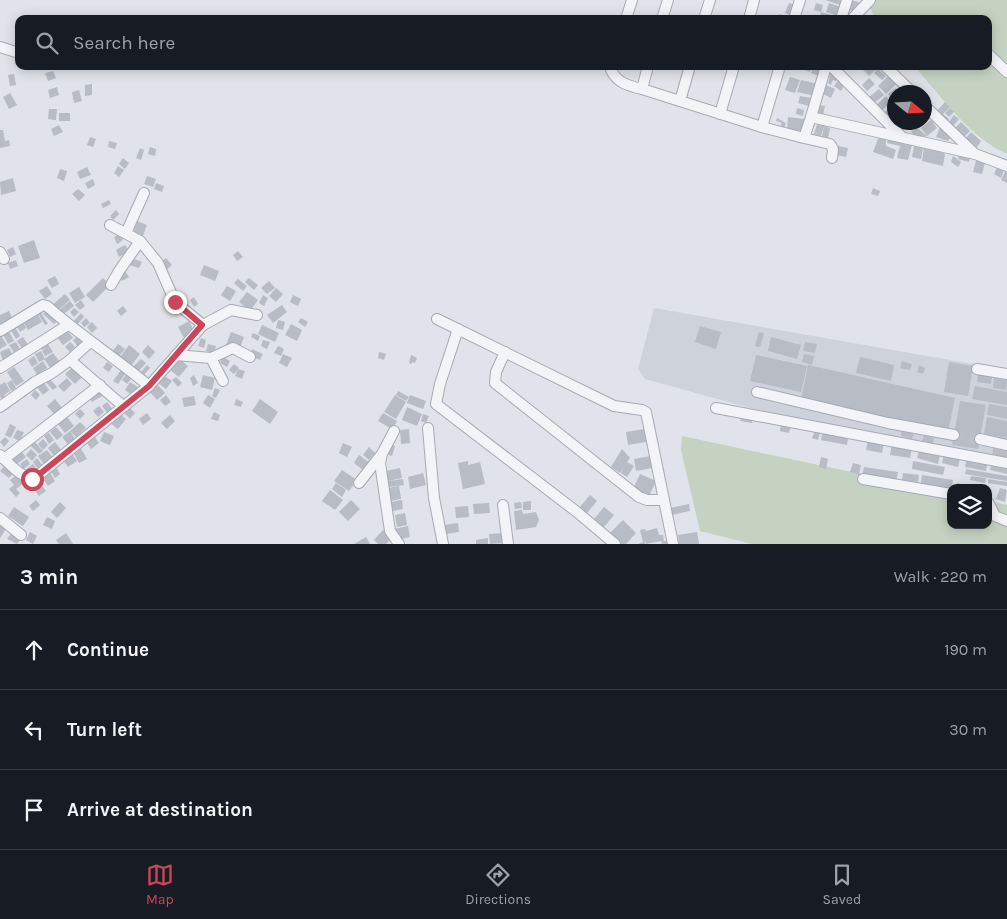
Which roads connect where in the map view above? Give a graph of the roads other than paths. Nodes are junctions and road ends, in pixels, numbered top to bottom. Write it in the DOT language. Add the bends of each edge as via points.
graph roads {
  1 [pos="632,0"];
  2 [pos="668,0"];
  3 [pos="710,0"];
  4 [pos="754,0"];
  5 [pos="800,0"];
  6 [pos="847,0"];
  7 [pos="870,0"];
  8 [pos="627,15"];
  9 [pos="663,15"];
  10 [pos="705,15"];
  11 [pos="750,15"];
  12 [pos="795,15"];
  13 [pos="842,15"];
  14 [pos="856,15"];
  15 [pos="0,46"];
  16 [pos="15,52"];
  17 [pos="992,58"];
  18 [pos="611,70"];
  19 [pos="647,70"];
  20 [pos="689,70"];
  21 [pos="733,70"];
  22 [pos="779,70"];
  23 [pos="825,70"];
  24 [pos="835,70"];
  25 [pos="889,70"];
  26 [pos="1007,72"];
  27 [pos="905,85"];
  28 [pos="642,90"];
  29 [pos="680,101"];
  30 [pos="932,113"];
  31 [pos="720,114"];
  32 [pos="811,117"];
  33 [pos="762,127"];
  34 [pos="901,136"];
  35 [pos="804,138"];
  36 [pos="974,154"];
  37 [pos="832,158"];
  38 [pos="1007,166"];
  39 [pos="144,193"];
  40 [pos="110,225"];
  41 [pos="126,233"];
  42 [pos="140,241"];
  43 [pos="111,285"];
  44 [pos="257,315"];
  45 [pos="437,319"];
  46 [pos="68,325"];
  47 [pos="202,325"];
  48 [pos="458,329"];
  49 [pos="0,330"];
  50 [pos="90,342"];
  51 [pos="505,352"];
  52 [pos="176,356"];
  53 [pos="250,357"];
  54 [pos="211,358"];
  55 [pos="70,360"];
  56 [pos="0,368"];
  57 [pos="977,368"];
  58 [pos="1007,374"];
  59 [pos="223,381"];
  60 [pos="100,385"];
  61 [pos="149,386"];
  62 [pos="757,392"];
  63 [pos="0,406"];
  64 [pos="123,406"];
  65 [pos="716,408"];
  66 [pos="428,428"];
  67 [pos="394,431"];
  68 [pos="954,435"];
  69 [pos="980,439"];
  70 [pos="1007,445"];
  71 [pos="382,454"];
  72 [pos="2,457"];
  73 [pos="1007,462"];
  74 [pos="863,479"];
  75 [pos="359,483"];
  76 [pos="947,493"];
  77 [pos="664,500"];
  78 [pos="503,505"];
  79 [pos="992,510"];
  80 [pos="0,518"];
  81 [pos="1007,521"];
  82 [pos="21,535"];
  83 [pos="400,544"];
  84 [pos="443,544"];
  85 [pos="508,544"];
  86 [pos="616,544"];
  87 [pos="673,544"];
  1 -- 8 [label="street"];
  2 -- 9 [label="street"];
  3 -- 10 [label="street"];
  4 -- 11 [label="street"];
  5 -- 12 [label="street"];
  6 -- 13 [label="street"];
  7 -- 14 [label="street"];
  15 -- 16 [label="street"];
  17 -- 26 [label="street"];
  18 -- 28 [label="street" via="615,78"];
  19 -- 28 [label="street"];
  20 -- 29 [label="street"];
  21 -- 31 [label="street"];
  22 -- 33 [label="street"];
  23 -- 32 [label="street"];
  24 -- 34 [label="street"];
  25 -- 27 [label="street"];
  28 -- 29 [label="street"];
  29 -- 31 [label="street"];
  30 -- 36 [label="street"];
  31 -- 33 [label="street"];
  32 -- 34 [label="street"];
  32 -- 35 [label="street"];
  33 -- 35 [label="street"];
  34 -- 36 [label="street"];
  35 -- 37 [label="street" via="830,144"];
  36 -- 38 [label="street"];
  39 -- 41 [label="street"];
  40 -- 41 [label="street"];
  41 -- 42 [label="street"];
  42 -- 43 [label="street"];
  42 -- 47 [label="street" via="158,263 175,302"];
  44 -- 47 [label="street" via="231,310"];
  45 -- 48 [label="street"];
  46 -- 49 [label="street" via="43,305"];
  46 -- 50 [label="street"];
  46 -- 56 [label="street"];
  47 -- 52 [label="street"];
  48 -- 51 [label="street"];
  48 -- 86 [label="street" via="436,404"];
  50 -- 55 [label="street"];
  50 -- 61 [label="street"];
  51 -- 77 [label="street" via="495,383 503,391 639,498"];
  51 -- 77 [label="street" via="614,406 646,412"];
  52 -- 54 [label="street"];
  52 -- 61 [label="street"];
  53 -- 54 [label="street" via="233,348"];
  54 -- 59 [label="street"];
  55 -- 60 [label="street"];
  55 -- 63 [label="street"];
  57 -- 58 [label="street"];
  60 -- 64 [label="street"];
  60 -- 72 [label="street"];
  61 -- 64 [label="street"];
  62 -- 68 [label="street"];
  64 -- 72 [label="street" via="32,479"];
  65 -- 73 [label="street"];
  66 -- 84 [label="street" via="434,498"];
  67 -- 71 [label="street"];
  69 -- 70 [label="street"];
  71 -- 75 [label="street"];
  71 -- 83 [label="street" via="380,463 390,531"];
  74 -- 76 [label="street"];
  77 -- 87 [label="street"];
  78 -- 85 [label="street"];
  79 -- 81 [label="street" via="995,516"];
  80 -- 82 [label="street"];
}
